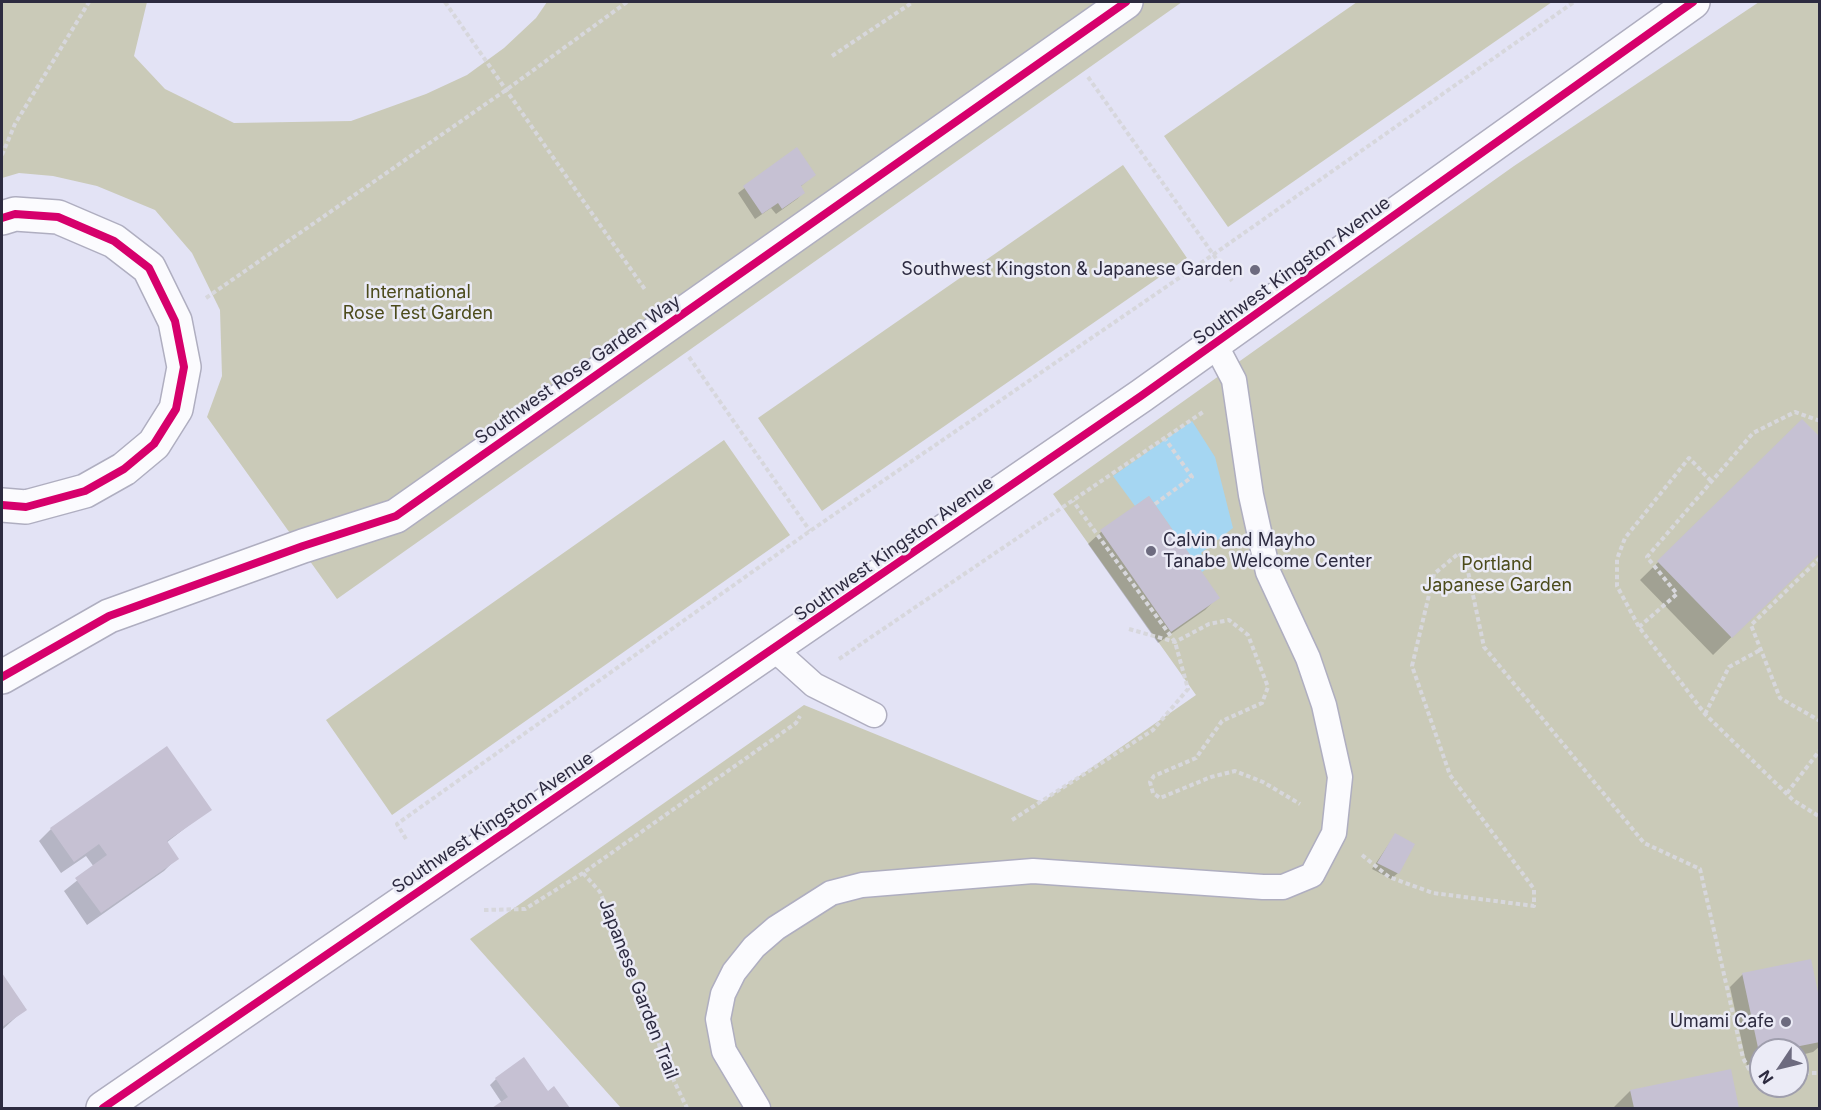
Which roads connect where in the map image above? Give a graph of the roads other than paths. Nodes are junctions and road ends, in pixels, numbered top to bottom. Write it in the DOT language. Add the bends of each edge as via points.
graph roads {
  1 [pos="1126,2"];
  2 [pos="1693,2"];
  3 [pos="2,218"];
  4 [pos="1215,344"];
  5 [pos="2,505"];
  6 [pos="774,649"];
  7 [pos="2,677"];
  8 [pos="874,715"];
  9 [pos="103,1108"];
  10 [pos="758,1108"];
  1 -- 7 [label="street, Southwest Rose Garden Way" via="396,516 109,616"];
  2 -- 4 [label="street, Southwest Kingston Avenue"];
  3 -- 5 [label="street" via="15,214 58,217 114,241 149,268 175,321 184,367 176,410 154,444 124,469 85,491 26,507"];
  4 -- 6 [label="street, Southwest Kingston Avenue"];
  4 -- 10 [label="lane" via="1230,369 1236,389 1259,541 1268,572 1308,658 1324,705 1340,777 1335,833 1312,875 1283,888 1034,871 862,885 831,893 790,917 754,947 723,994 717,1019 724,1051"];
  6 -- 8 [label="lane" via="814,686"];
  6 -- 9 [label="street, Southwest Kingston Avenue"];
}
